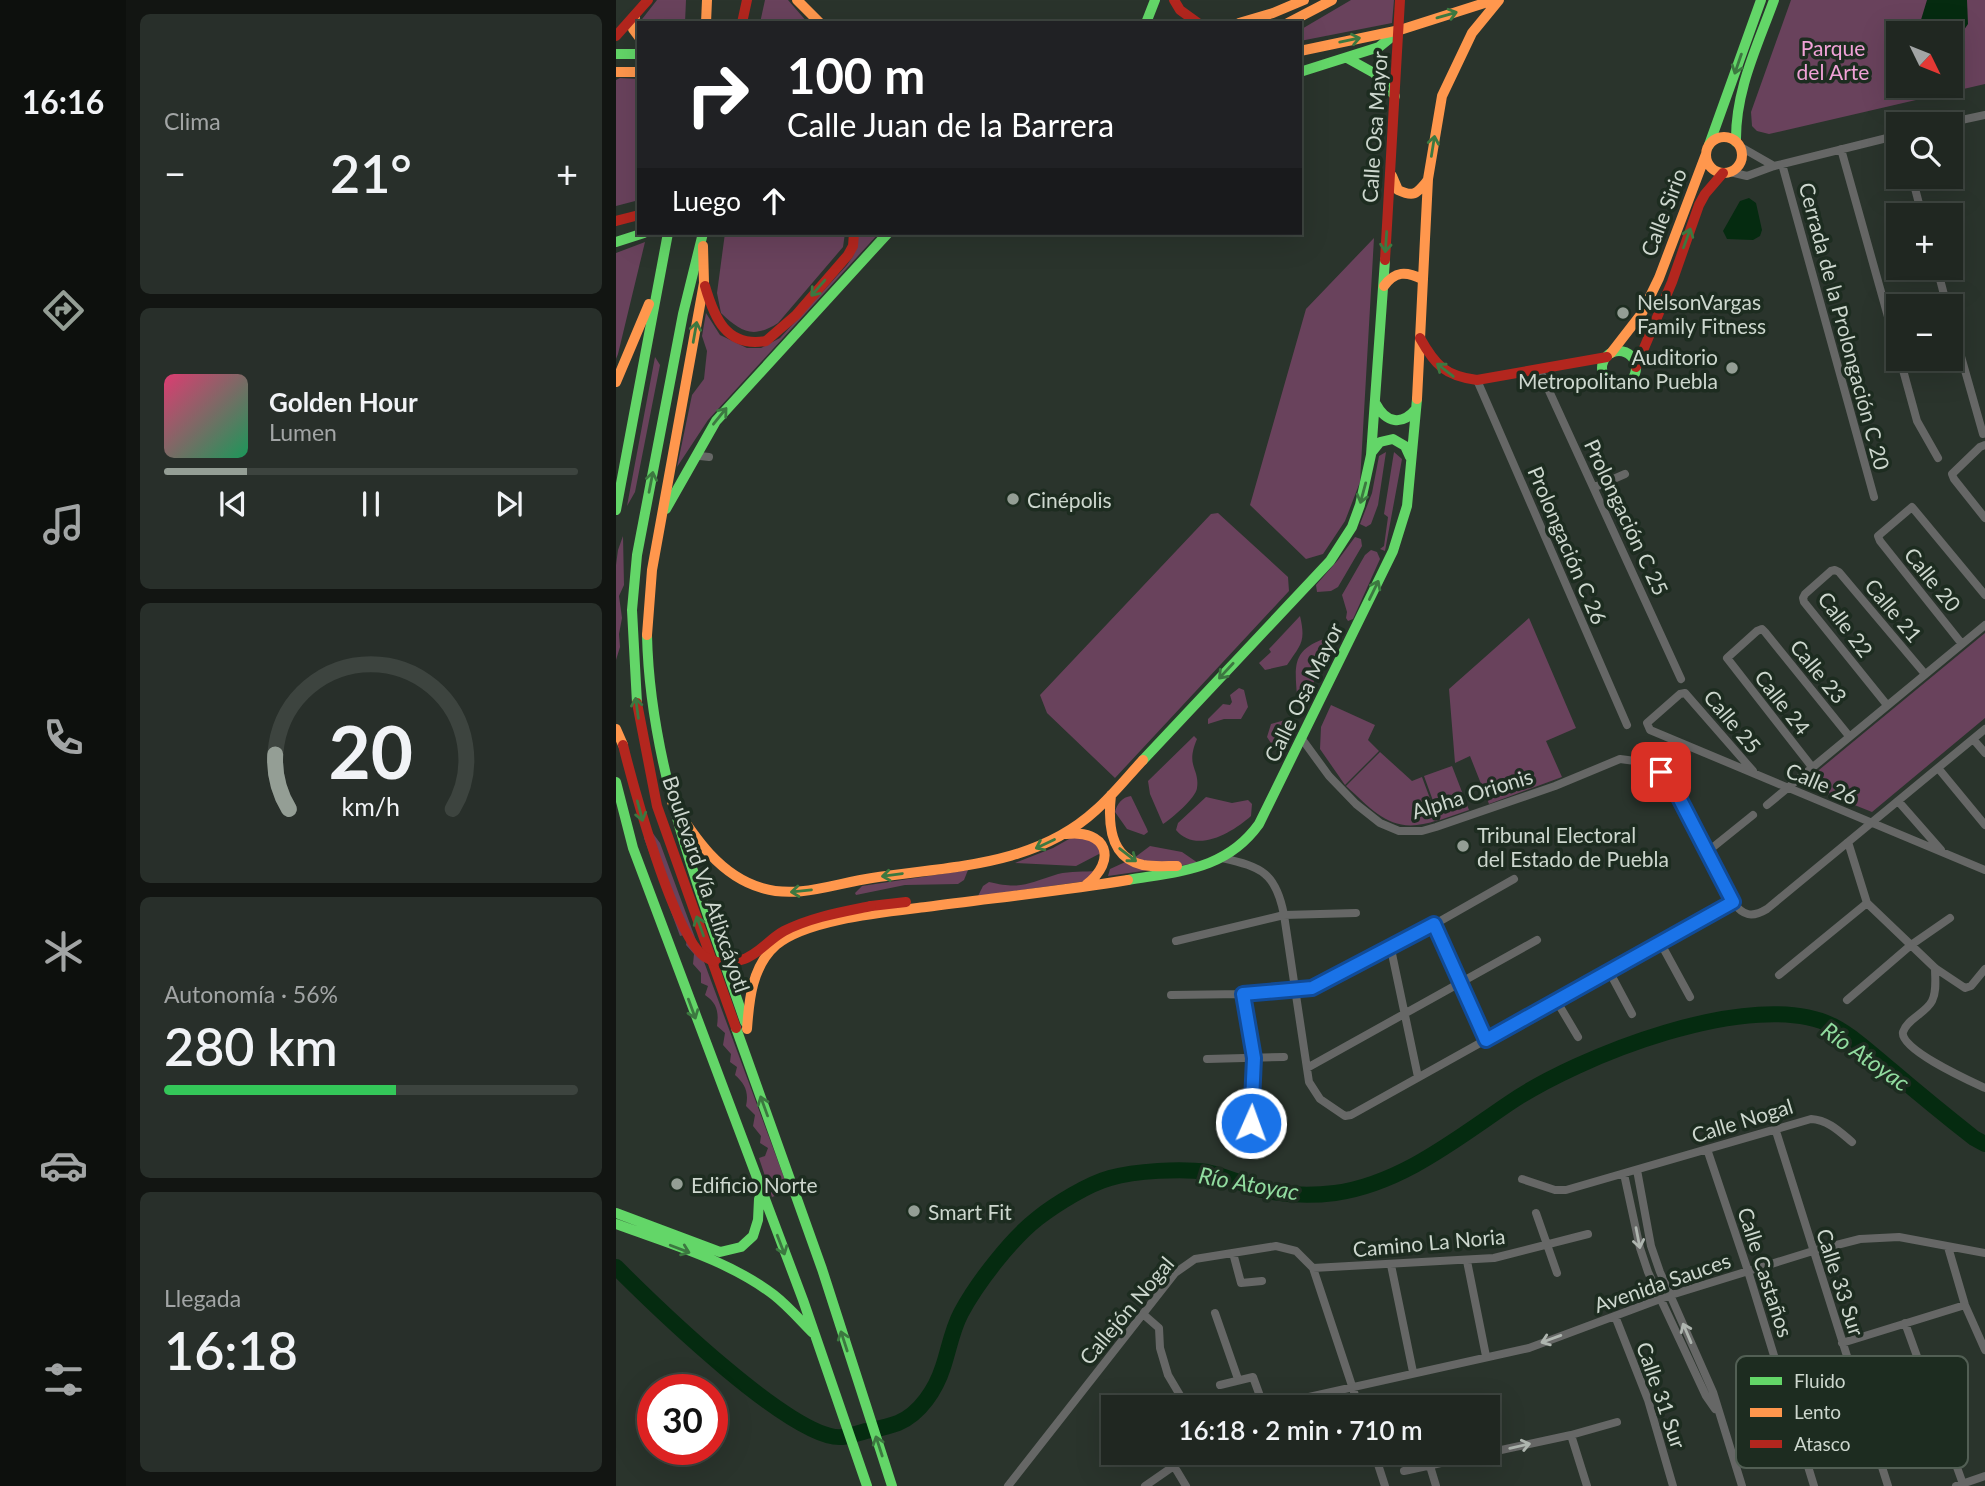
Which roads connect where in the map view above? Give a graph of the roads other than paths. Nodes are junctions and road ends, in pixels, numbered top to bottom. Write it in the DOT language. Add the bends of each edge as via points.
graph roads {
  1 [pos="648,0"];
  2 [pos="707,0"];
  3 [pos="797,0"];
  4 [pos="1155,0"];
  5 [pos="1174,0"];
  6 [pos="1304,0"];
  7 [pos="1332,0"];
  8 [pos="1400,0"];
  9 [pos="1496,0"];
  10 [pos="1761,0"];
  11 [pos="1774,0"];
  12 [pos="746,3"];
  13 [pos="636,14"];
  14 [pos="706,21"];
  15 [pos="742,21"];
  16 [pos="818,21"];
  17 [pos="1147,21"];
  18 [pos="1196,21"];
  19 [pos="1246,21"];
  20 [pos="1293,21"];
  21 [pos="1400,30"];
  22 [pos="637,34"];
  23 [pos="616,36"];
  24 [pos="1302,51"];
  25 [pos="616,54"];
  26 [pos="637,54"];
  27 [pos="1347,58"];
  28 [pos="1302,71"];
  29 [pos="616,72"];
  30 [pos="637,72"];
  31 [pos="1395,96"];
  32 [pos="1985,115"];
  33 [pos="1963,120"];
  34 [pos="1886,138"];
  35 [pos="1738,144"];
  36 [pos="1841,149"];
  37 [pos="1708,150"];
  38 [pos="1778,165"];
  39 [pos="1726,173"];
  40 [pos="1391,174"];
  41 [pos="1428,179"];
  42 [pos="637,216"];
  43 [pos="616,221"];
  44 [pos="637,235"];
  45 [pos="668,235"];
  46 [pos="703,235"];
  47 [pos="703,235"];
  48 [pos="853,235"];
  49 [pos="886,235"];
  50 [pos="616,242"];
  51 [pos="1659,278"];
  52 [pos="1422,279"];
  53 [pos="1672,282"];
  54 [pos="704,283"];
  55 [pos="657,286"];
  56 [pos="1383,286"];
  57 [pos="1886,310"];
  58 [pos="1419,337"];
  59 [pos="1609,355"];
  60 [pos="1963,363"];
  61 [pos="1636,367"];
  62 [pos="1539,369"];
  63 [pos="1903,371"];
  64 [pos="1477,380"];
  65 [pos="616,382"];
  66 [pos="1376,402"];
  67 [pos="1417,406"];
  68 [pos="1983,434"];
  69 [pos="1985,445"];
  70 [pos="1371,454"];
  71 [pos="1938,458"];
  72 [pos="1412,463"];
  73 [pos="1625,474"];
  74 [pos="1595,487"];
  75 [pos="1874,497"];
  76 [pos="616,510"];
  77 [pos="662,517"];
  78 [pos="1985,518"];
  79 [pos="1835,570"];
  80 [pos="1985,594"];
  81 [pos="1985,625"];
  82 [pos="1962,644"];
  83 [pos="1727,658"];
  84 [pos="1925,674"];
  85 [pos="1681,679"];
  86 [pos="1685,693"];
  87 [pos="1887,705"];
  88 [pos="1627,724"];
  89 [pos="616,729"];
  90 [pos="1985,729"];
  91 [pos="1849,736"];
  92 [pos="1302,739"];
  93 [pos="1973,739"];
  94 [pos="1985,753"];
  95 [pos="1812,767"];
  96 [pos="1938,768"];
  97 [pos="1752,771"];
  98 [pos="616,782"];
  99 [pos="1787,787"];
  100 [pos="1111,795"];
  101 [pos="1898,801"];
  102 [pos="672,802"];
  103 [pos="1767,805"];
  104 [pos="1753,815"];
  105 [pos="1872,823"];
  106 [pos="1985,825"];
  107 [pos="1066,834"];
  108 [pos="1848,842"];
  109 [pos="1707,852"];
  110 [pos="1943,852"];
  111 [pos="1222,858"];
  112 [pos="1192,867"];
  113 [pos="1985,870"];
  114 [pos="1514,879"];
  115 [pos="1080,887"];
  116 [pos="1733,902"];
  117 [pos="1867,903"];
  118 [pos="937,905"];
  119 [pos="1356,914"];
  120 [pos="1284,915"];
  121 [pos="1950,918"];
  122 [pos="1434,924"];
  123 [pos="1538,940"];
  124 [pos="1176,941"];
  125 [pos="1660,942"];
  126 [pos="1911,945"];
  127 [pos="1391,949"];
  128 [pos="1935,968"];
  129 [pos="1985,969"];
  130 [pos="1609,971"];
  131 [pos="1779,975"];
  132 [pos="1460,984"];
  133 [pos="1296,991"];
  134 [pos="1243,994"];
  135 [pos="1171,995"];
  136 [pos="1690,997"];
  137 [pos="1556,1000"];
  138 [pos="1847,1000"];
  139 [pos="1632,1014"];
  140 [pos="1404,1015"];
  141 [pos="747,1029"];
  142 [pos="1578,1037"];
  143 [pos="1486,1040"];
  144 [pos="1284,1057"];
  145 [pos="1254,1058"];
  146 [pos="1207,1059"];
  147 [pos="747,1060"];
  148 [pos="1307,1068"];
  149 [pos="1418,1077"];
  150 [pos="1985,1088"];
  151 [pos="1251,1123"];
  152 [pos="1775,1128"];
  153 [pos="1852,1142"];
  154 [pos="1707,1149"];
  155 [pos="1637,1170"];
  156 [pos="1624,1174"];
  157 [pos="1522,1180"];
  158 [pos="759,1189"];
  159 [pos="616,1213"];
  160 [pos="1536,1213"];
  161 [pos="616,1224"];
  162 [pos="1588,1234"];
  163 [pos="1547,1245"];
  164 [pos="1948,1247"];
  165 [pos="1812,1251"];
  166 [pos="1985,1253"];
  167 [pos="1233,1255"];
  168 [pos="1467,1261"];
  169 [pos="1391,1265"];
  170 [pos="1313,1268"];
  171 [pos="1748,1271"];
  172 [pos="1557,1273"];
  173 [pos="1262,1281"];
  174 [pos="1671,1295"];
  175 [pos="1660,1299"];
  176 [pos="1965,1305"];
  177 [pos="1215,1313"];
  178 [pos="1143,1314"];
  179 [pos="1615,1316"];
  180 [pos="1905,1323"];
  181 [pos="816,1336"];
  182 [pos="1842,1343"];
  183 [pos="1985,1350"];
  184 [pos="1486,1356"];
  185 [pos="1774,1356"];
  186 [pos="1846,1356"];
  187 [pos="1916,1356"];
  188 [pos="1413,1372"];
  189 [pos="1238,1379"];
  190 [pos="1220,1385"];
  191 [pos="1352,1386"];
  192 [pos="1180,1395"];
  193 [pos="1260,1395"];
  194 [pos="1314,1395"];
  195 [pos="1355,1395"];
  196 [pos="1720,1418"];
  197 [pos="1618,1422"];
  198 [pos="1571,1434"];
  199 [pos="1378,1465"];
  200 [pos="1174,1466"];
  201 [pos="1430,1466"];
  202 [pos="1736,1467"];
  203 [pos="1736,1468"];
  204 [pos="1808,1468"];
  205 [pos="1882,1468"];
  206 [pos="1954,1468"];
  207 [pos="1404,1471"];
  208 [pos="1985,1476"];
  209 [pos="1960,1485"];
  210 [pos="867,1486"];
  211 [pos="892,1486"];
  212 [pos="1008,1486"];
  213 [pos="1145,1486"];
  214 [pos="1186,1486"];
  215 [pos="1385,1486"];
  216 [pos="1436,1486"];
  217 [pos="1587,1486"];
  218 [pos="1673,1486"];
  219 [pos="1742,1486"];
  220 [pos="1814,1486"];
  221 [pos="1888,1486"];
  1 -- 13 [label="main road"];
  2 -- 14 [label="main road"];
  3 -- 16 [label="main road"];
  4 -- 17 [label="main road"];
  5 -- 18 [label="main road"];
  6 -- 19 [label="main road"];
  7 -- 20 [label="main road"];
  8 -- 21 [label="main road, Calle Osa Mayor"];
  21 -- 9 [label="main road, one-way"];
  41 -- 9 [label="main road, Calle Osa Mayor, one-way" via="1442,96 1472,33"];
  10 -- 37 [label="main road, one-way"];
  11 -- 35 [label="main road" via="1736,107"];
  12 -- 15 [label="main road"];
  13 -- 22 [label="main road" via="633,29"];
  13 -- 23 [label="main road"];
  24 -- 21 [label="main road, one-way"];
  21 -- 27 [label="main road" via="1379,47"];
  21 -- 31 [label="main road, Calle Osa Mayor"];
  25 -- 26 [label="main road"];
  27 -- 28 [label="main road"];
  27 -- 31 [label="main road" via="1383,79"];
  29 -- 30 [label="main road"];
  31 -- 40 [label="main road, Calle Osa Mayor"];
  32 -- 33 [label="street"];
  34 -- 36 [label="street"];
  35 -- 37 [label="main road" via="1722,138"];
  35 -- 38 [label="street"];
  35 -- 39 [label="main road" via="1741,162"];
  36 -- 38 [label="street"];
  36 -- 57 [label="street"];
  37 -- 39 [label="main road" via="1709,166"];
  37 -- 51 [label="main road, Calle Sirio"];
  38 -- 39 [label="street" via="1747,176"];
  38 -- 75 [label="street, Cerrada de la Prolongación C 20"];
  53 -- 39 [label="main road, Calle Sirio, one-way" via="1699,205"];
  40 -- 41 [label="main road" via="1398,190 1408,195 1417,193"];
  40 -- 56 [label="main road, Calle Osa Mayor, one-way"];
  41 -- 52 [label="main road, Calle Osa Mayor"];
  42 -- 43 [label="main road"];
  44 -- 50 [label="main road"];
  45 -- 55 [label="main road"];
  46 -- 54 [label="main road"];
  147 -- 47 [label="main road, Boulevard Vía Atlixcáyotl, one-way" via="657,806 636,706 633,664 637,555"];
  48 -- 54 [label="main road, one-way" via="848,255 781,330 765,341 747,341 719,324"];
  77 -- 49 [label="main road, one-way" via="716,421"];
  51 -- 53 [label="main road"];
  51 -- 59 [label="main road, Calle Sirio" via="1642,313"];
  52 -- 56 [label="main road" via="1400,272"];
  52 -- 58 [label="main road, Calle Osa Mayor"];
  53 -- 61 [label="main road, Calle Sirio"];
  77 -- 54 [label="main road, one-way"];
  55 -- 65 [label="main road"];
  55 -- 76 [label="main road"];
  56 -- 66 [label="main road, Calle Osa Mayor"];
  64 -- 58 [label="main road, one-way" via="1456,378 1443,370"];
  58 -- 67 [label="main road, Calle Osa Mayor"];
  59 -- 61 [label="main road" via="1627,353"];
  59 -- 61 [label="main road" via="1603,372 1614,383 1629,381"];
  59 -- 62 [label="main road"];
  60 -- 68 [label="street"];
  62 -- 64 [label="main road"];
  62 -- 74 [label="street, Prolongación C 25"];
  63 -- 71 [label="street" via="1917,421"];
  64 -- 88 [label="street, Prolongación C 26"];
  66 -- 67 [label="main road" via="1383,417 1395,422 1409,418"];
  66 -- 70 [label="main road, Calle Osa Mayor"];
  67 -- 72 [label="main road, Calle Osa Mayor"];
  69 -- 78 [label="street" via="1952,474"];
  70 -- 72 [label="main road" via="1380,442 1396,439 1405,446"];
  70 -- 100 [label="main road, Calle Osa Mayor, one-way" via="1356,516 1330,561"];
  92 -- 72 [label="main road, Calle Osa Mayor, one-way" via="1393,551 1407,506"];
  73 -- 74 [label="street"];
  74 -- 85 [label="street, Prolongación C 25"];
  77 -- 102 [label="main road" via="647,616 648,673"];
  79 -- 84 [label="street, Calle 21"];
  79 -- 87 [label="street, Calle 22" via="1805,594 1804,602"];
  80 -- 82 [label="street, Calle 20" via="1912,508 1878,536"];
  81 -- 82 [label="street"];
  82 -- 84 [label="street"];
  83 -- 91 [label="street, Calle 23" via="1762,629"];
  83 -- 95 [label="street, Calle 24"];
  84 -- 87 [label="street"];
  86 -- 97 [label="street, Calle 25"];
  86 -- 97 [label="street, Calle 26" via="1649,720 1647,727"];
  87 -- 91 [label="street"];
  89 -- 118 [label="main road, one-way, bridge" via="643,822 683,925 704,956 720,964 743,960 788,929 832,914 917,901"];
  90 -- 93 [label="street"];
  91 -- 95 [label="street"];
  92 -- 109 [label="street, Alpha Orionis" via="1329,776 1367,814 1410,832 1528,795 1608,763 1643,762 1673,786"];
  92 -- 111 [label="main road, Calle Osa Mayor" via="1259,824"];
  93 -- 94 [label="street"];
  93 -- 96 [label="street"];
  95 -- 99 [label="street"];
  96 -- 101 [label="street"];
  96 -- 106 [label="street"];
  97 -- 99 [label="street, Calle 26"];
  98 -- 158 [label="main road, one-way" via="633,848"];
  99 -- 103 [label="street"];
  99 -- 105 [label="street, Calle 26"];
  100 -- 107 [label="main road, Calle Osa Mayor"];
  100 -- 112 [label="main road, one-way" via="1110,832 1123,855 1142,864"];
  101 -- 105 [label="street"];
  101 -- 110 [label="street"];
  107 -- 102 [label="main road, Calle Osa Mayor, one-way" via="1006,858 787,892 755,885 709,854"];
  102 -- 141 [label="main road"];
  104 -- 109 [label="street"];
  105 -- 108 [label="street"];
  105 -- 110 [label="street, Calle 26"];
  107 -- 115 [label="main road" via="1089,834 1105,851 1101,873"];
  108 -- 116 [label="street" via="1758,914 1743,913"];
  108 -- 117 [label="street"];
  109 -- 116 [label="street"];
  110 -- 113 [label="street, Calle 26"];
  111 -- 112 [label="main road, Calle Osa Mayor"];
  111 -- 120 [label="street" via="1254,866 1268,875 1278,890"];
  112 -- 115 [label="main road, Calle Osa Mayor"];
  114 -- 122 [label="street"];
  115 -- 118 [label="main road, Calle Osa Mayor"];
  116 -- 125 [label="street"];
  117 -- 126 [label="street"];
  117 -- 131 [label="street"];
  118 -- 141 [label="main road, Calle Osa Mayor" via="838,921 785,939 759,966 750,990"];
  119 -- 120 [label="street"];
  120 -- 124 [label="street"];
  120 -- 133 [label="street"];
  121 -- 126 [label="street"];
  122 -- 127 [label="street"];
  122 -- 132 [label="street"];
  123 -- 132 [label="street"];
  125 -- 130 [label="street"];
  125 -- 136 [label="street"];
  126 -- 128 [label="street"];
  126 -- 138 [label="street"];
  127 -- 133 [label="street" via="1312,988"];
  127 -- 140 [label="street"];
  128 -- 129 [label="street" via="1965,988"];
  128 -- 150 [label="street" via="1933,998 1907,1026 1904,1040"];
  130 -- 137 [label="street"];
  130 -- 139 [label="street"];
  132 -- 140 [label="street"];
  132 -- 143 [label="street"];
  133 -- 134 [label="street"];
  133 -- 148 [label="street"];
  134 -- 135 [label="street"];
  134 -- 145 [label="street"];
  137 -- 142 [label="street"];
  137 -- 143 [label="street"];
  140 -- 148 [label="street"];
  140 -- 149 [label="street"];
  141 -- 147 [label="main road"];
  143 -- 149 [label="street"];
  144 -- 145 [label="street"];
  145 -- 146 [label="street"];
  145 -- 151 [label="street"];
  211 -- 147 [label="main road, Boulevard Vía Atlixcáyotl, one-way" via="822,1269"];
  148 -- 149 [label="street" via="1313,1091 1345,1116"];
  152 -- 153 [label="street, Calle Nogal" via="1821,1119"];
  152 -- 154 [label="street, Calle Nogal"];
  152 -- 165 [label="street, Calle 33 Sur"];
  154 -- 155 [label="street, Calle Nogal"];
  154 -- 171 [label="street, Calle Castaños"];
  155 -- 156 [label="street, Calle Nogal"];
  155 -- 174 [label="street" via="1651,1246"];
  156 -- 157 [label="street, Calle Nogal" via="1566,1190"];
  156 -- 175 [label="street, one-way" via="1640,1248"];
  158 -- 159 [label="main road" via="758,1227 733,1251 713,1250"];
  158 -- 181 [label="main road, one-way"];
  160 -- 163 [label="street"];
  161 -- 181 [label="main road, one-way" via="752,1280"];
  162 -- 163 [label="street, Camino La Noria"];
  163 -- 168 [label="street, Camino La Noria"];
  163 -- 172 [label="street"];
  164 -- 165 [label="street, Avenida Sauces" via="1883,1236"];
  164 -- 166 [label="street, Avenida Sauces"];
  164 -- 176 [label="street"];
  165 -- 171 [label="street, Avenida Sauces"];
  165 -- 182 [label="street, Calle 33 Sur"];
  167 -- 170 [label="street, Callejón Nogal" via="1286,1247"];
  167 -- 173 [label="street" via="1241,1283"];
  167 -- 178 [label="street, Callejón Nogal" via="1195,1259 1183,1265"];
  168 -- 169 [label="street, Camino La Noria"];
  168 -- 184 [label="street"];
  169 -- 170 [label="street, Camino La Noria"];
  169 -- 188 [label="street"];
  170 -- 191 [label="street"];
  171 -- 174 [label="street, Avenida Sauces"];
  171 -- 185 [label="street, Calle Castaños"];
  174 -- 175 [label="street, Avenida Sauces"];
  196 -- 174 [label="street, one-way"];
  175 -- 179 [label="street, Avenida Sauces"];
  175 -- 196 [label="street"];
  176 -- 180 [label="street"];
  176 -- 183 [label="street"];
  177 -- 189 [label="street"];
  178 -- 192 [label="street" via="1159,1328 1168,1375"];
  178 -- 212 [label="street, Callejón Nogal"];
  179 -- 184 [label="street, Avenida Sauces, one-way" via="1529,1348"];
  179 -- 218 [label="street, Calle 31 Sur" via="1644,1390"];
  180 -- 182 [label="street"];
  180 -- 187 [label="street"];
  181 -- 210 [label="main road"];
  182 -- 186 [label="street, Calle 33 Sur"];
  184 -- 188 [label="street, Avenida Sauces"];
  188 -- 191 [label="street, Avenida Sauces"];
  189 -- 190 [label="street"];
  189 -- 193 [label="street" via="1253,1377"];
  191 -- 194 [label="street, Avenida Sauces"];
  191 -- 195 [label="street"];
  196 -- 202 [label="street"];
  197 -- 198 [label="street"];
  201 -- 198 [label="street, one-way"];
  198 -- 217 [label="street"];
  199 -- 215 [label="street"];
  200 -- 213 [label="street"];
  200 -- 214 [label="street"];
  201 -- 207 [label="street"];
  201 -- 216 [label="street"];
  203 -- 219 [label="street"];
  204 -- 220 [label="street, Calle Castaños"];
  205 -- 221 [label="street, Calle 33 Sur"];
  206 -- 209 [label="street"];
  208 -- 209 [label="street"];
}
